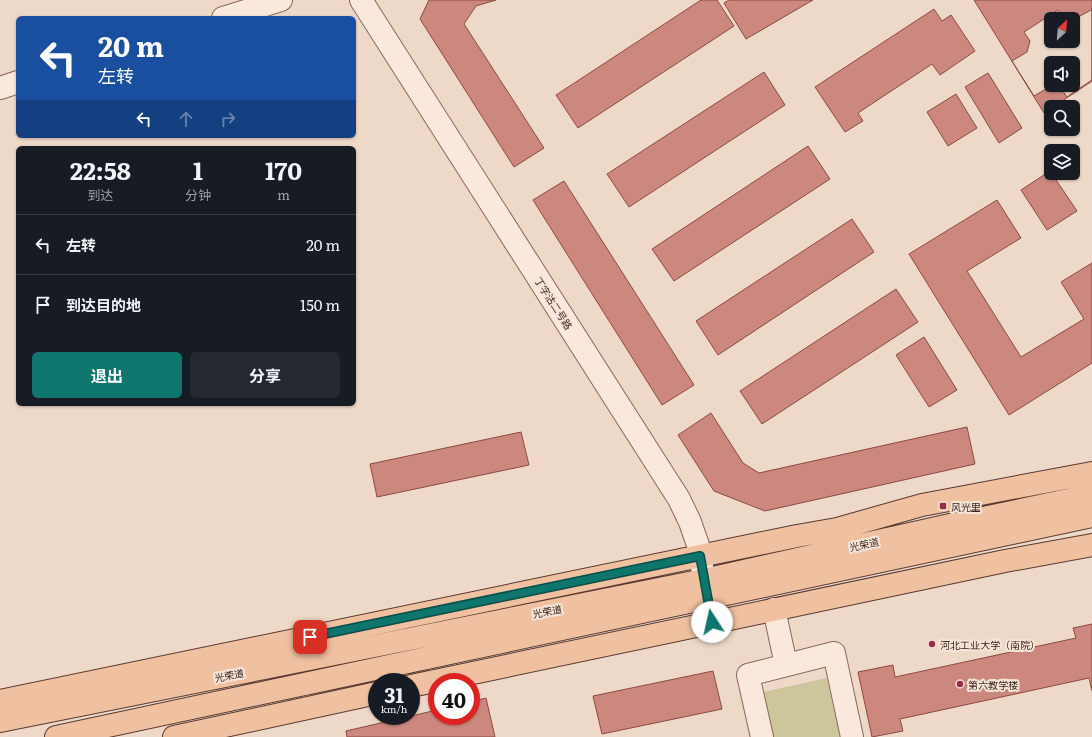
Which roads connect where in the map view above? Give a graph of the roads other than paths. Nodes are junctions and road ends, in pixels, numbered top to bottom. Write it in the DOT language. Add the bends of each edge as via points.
graph roads {
  1 [pos="281,0"];
  2 [pos="360,0"];
  3 [pos="229,16"];
  4 [pos="16,83"];
  5 [pos="0,88"];
  6 [pos="1092,473"];
  7 [pos="1092,495"];
  8 [pos="1092,516"];
  9 [pos="1092,545"];
  10 [pos="700,556"];
  11 [pos="706,589"];
  12 [pos="774,609"];
  13 [pos="712,622"];
  14 [pos="786,665"];
  15 [pos="420,684"];
  16 [pos="368,695"];
  17 [pos="0,701"];
  18 [pos="0,721"];
  19 [pos="56,737"];
  20 [pos="174,737"];
  21 [pos="762,737"];
  22 [pos="852,737"];
  1 -- 3 [label="street"];
  2 -- 10 [label="street, 丁字沽二号路" via="679,499 690,522"];
  4 -- 5 [label="street"];
  6 -- 10 [label="main road" via="922,505 837,529"];
  7 -- 11 [label="main road, 光荣道" via="950,525"];
  8 -- 11 [label="main road, 光荣道"];
  9 -- 12 [label="main road"];
  10 -- 11 [label="street, 丁字沽二号路"];
  10 -- 17 [label="main road"];
  11 -- 13 [label="street, 丁字沽二号路"];
  11 -- 18 [label="main road, 光荣道"];
  11 -- 19 [label="main road, 光荣道"];
  12 -- 13 [label="main road"];
  12 -- 14 [label="street"];
  13 -- 15 [label="main road"];
  14 -- 21 [label="street" via="748,674"];
  14 -- 22 [label="street" via="834,653"];
  16 -- 20 [label="main road"];
}
